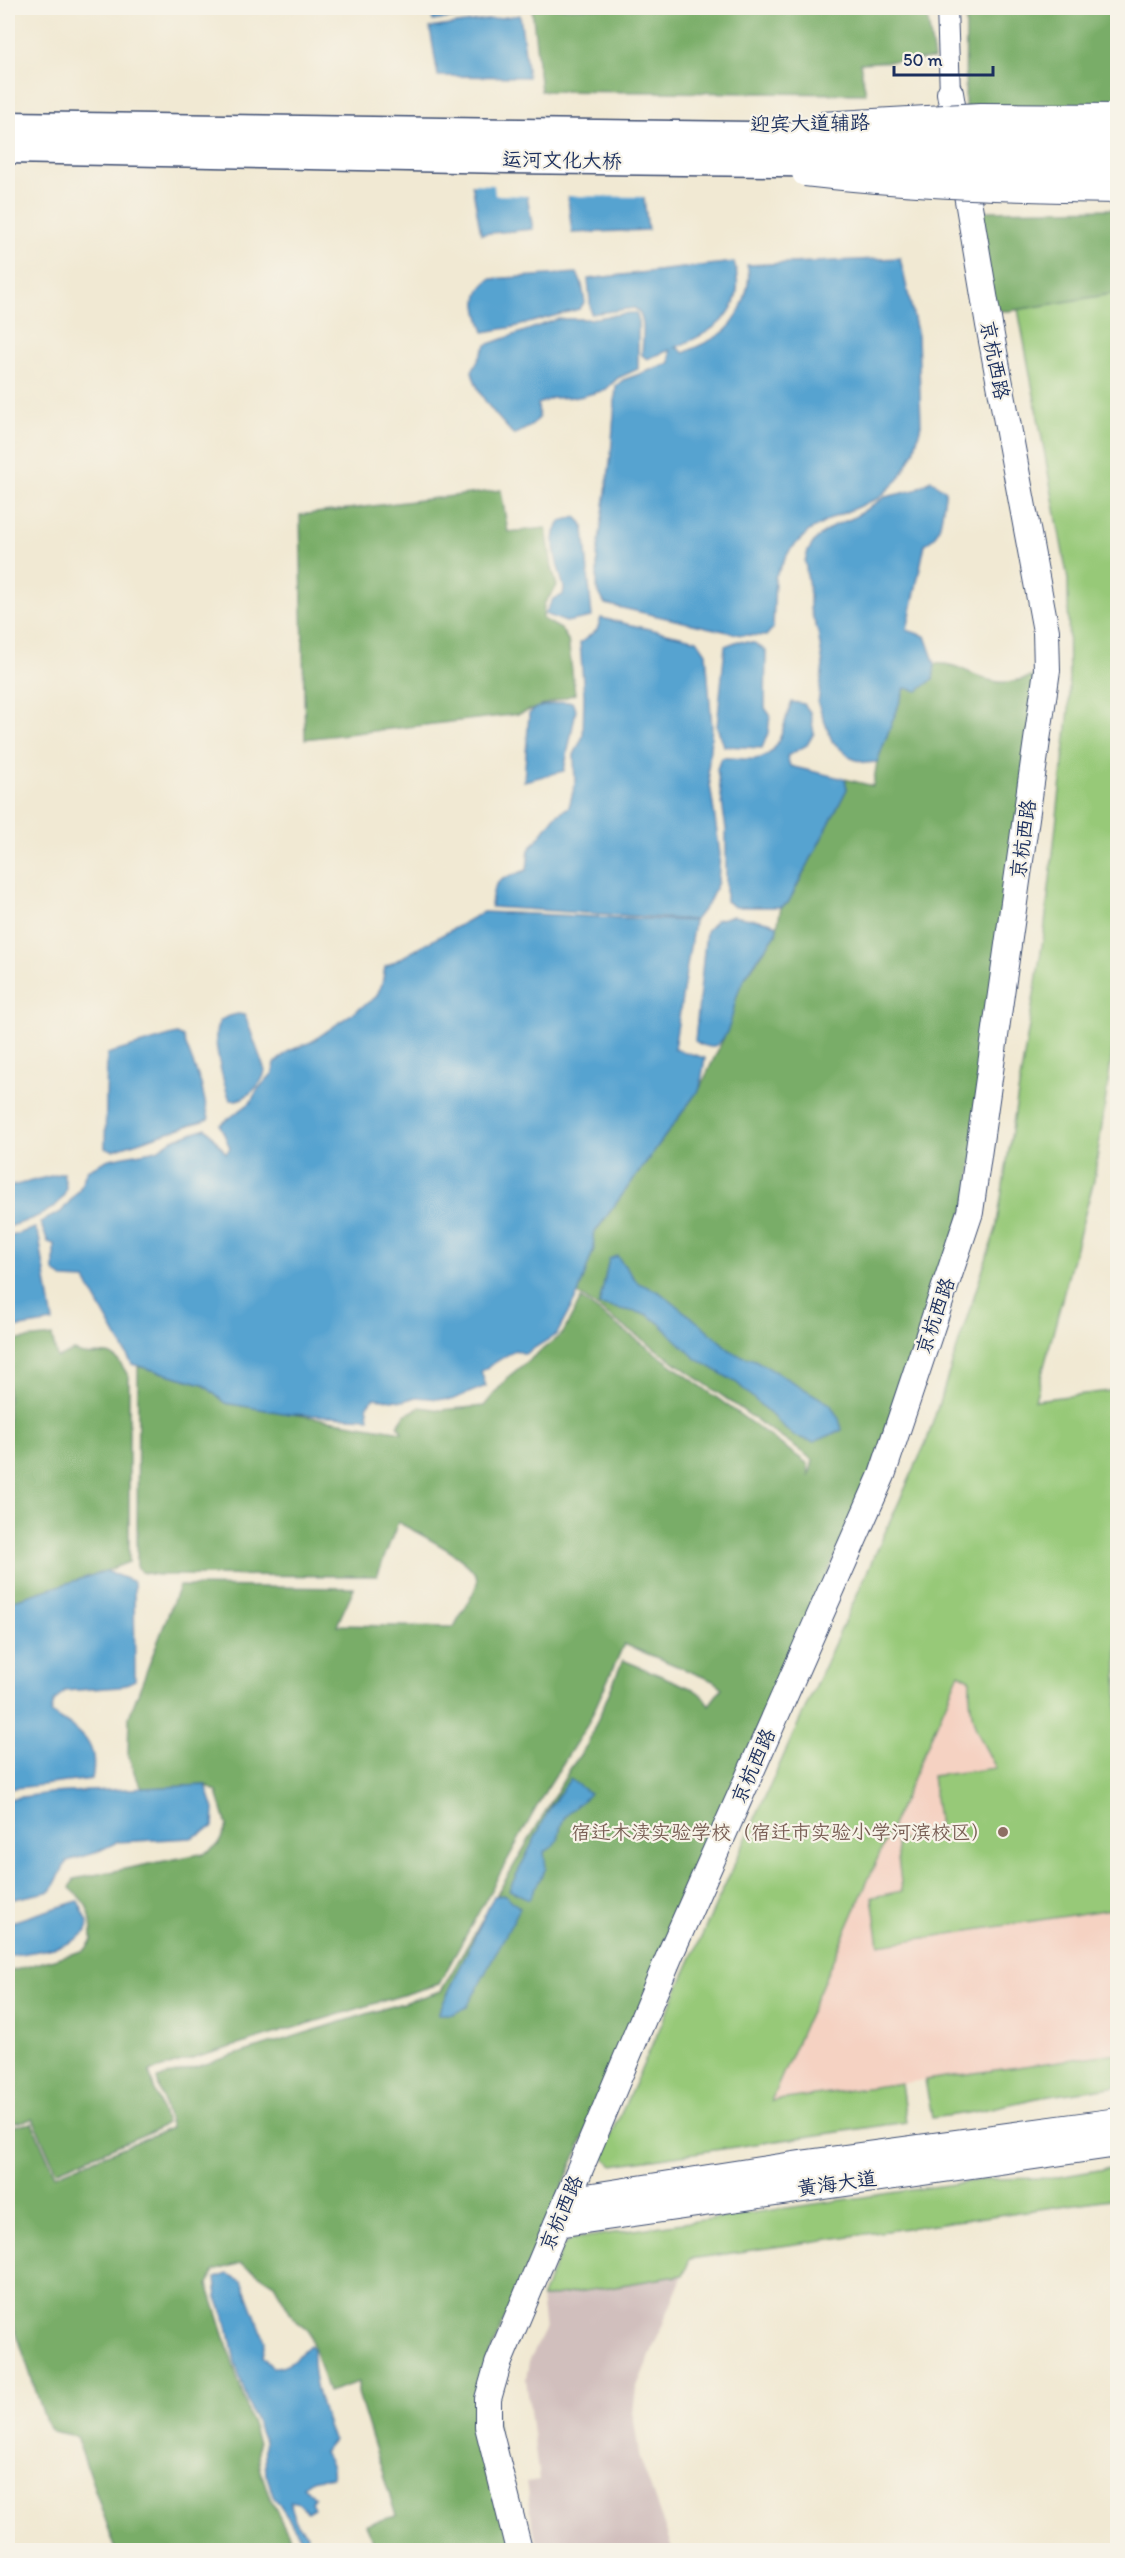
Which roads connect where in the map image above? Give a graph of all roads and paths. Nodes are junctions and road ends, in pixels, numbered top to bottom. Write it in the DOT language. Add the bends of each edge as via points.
graph roads {
  1 [pos="947,8"];
  2 [pos="950,93"];
  3 [pos="1118,117"];
  4 [pos="8,126"];
  5 [pos="503,131"];
  6 [pos="1118,141"];
  7 [pos="8,149"];
  8 [pos="508,159"];
  9 [pos="1118,166"];
  10 [pos="1118,190"];
  11 [pos="1118,2121"];
  12 [pos="1118,2144"];
  13 [pos="567,2200"];
  14 [pos="557,2224"];
  15 [pos="519,2550"];
  1 -- 2 [label="street, 京杭西路"];
  2 -- 13 [label="main road, 京杭西路" via="988,325 1046,631 1047,670 970,1212 882,1474 672,1950"];
  3 -- 5 [label="main road, 迎宾大道辅路, bridge" via="980,116 826,125 539,124"];
  4 -- 5 [label="highway, 运河文化大桥, bridge"];
  5 -- 6 [label="highway, 运河文化大桥, bridge"];
  7 -- 8 [label="highway, 运河文化大桥, bridge"];
  8 -- 9 [label="highway, 运河文化大桥, bridge"];
  8 -- 10 [label="main road, bridge" via="570,166 804,173 986,188"];
  11 -- 13 [label="main road, 黄海大道"];
  12 -- 14 [label="main road, 黄海大道"];
  13 -- 14 [label="main road, 京杭西路"];
  14 -- 15 [label="main road, 京杭西路" via="498,2364 488,2399 488,2426"];
}
